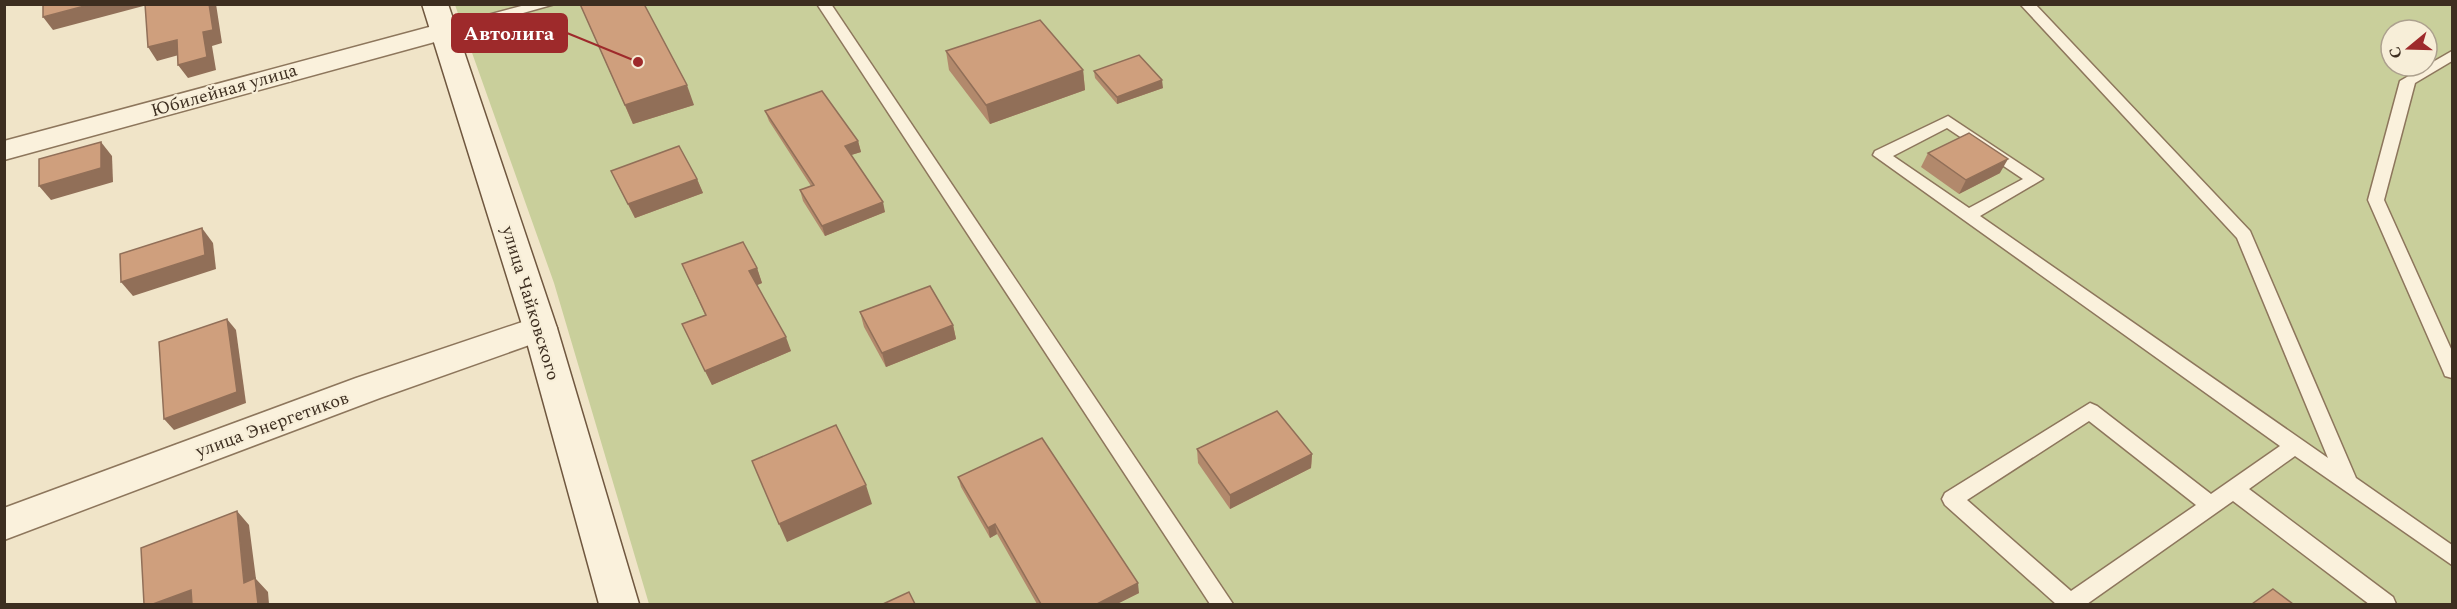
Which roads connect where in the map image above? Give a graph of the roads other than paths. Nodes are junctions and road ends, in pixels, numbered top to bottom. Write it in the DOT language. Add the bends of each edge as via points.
graph roads {
  1 [pos="548,4"];
  2 [pos="824,4"];
  3 [pos="2027,4"];
  4 [pos="439,18"];
  5 [pos="2452,55"];
  6 [pos="4,151"];
  7 [pos="1968,216"];
  8 [pos="540,328"];
  9 [pos="2452,371"];
  10 [pos="2295,446"];
  11 [pos="2349,482"];
  12 [pos="2233,489"];
  13 [pos="2211,504"];
  14 [pos="4,524"];
  15 [pos="2452,556"];
  16 [pos="619,604"];
  17 [pos="1222,604"];
  18 [pos="2070,604"];
  19 [pos="2385,604"];
  1 -- 4 [label="lane"];
  2 -- 17 [label="lane"];
  3 -- 11 [label="lane" via="2244,235"];
  4 -- 6 [label="street, Юбилейная улица" via="342,57"];
  4 -- 8 [label="street, улица Чайковского"];
  5 -- 9 [label="lane" via="2408,81 2376,200"];
  7 -- 7 [label="lane" via="1929,189 1881,155 1948,121 2035,179"];
  7 -- 10 [label="lane"];
  8 -- 14 [label="street, улица Энергетиков"];
  8 -- 16 [label="street, улица Чайковского"];
  10 -- 11 [label="lane"];
  10 -- 12 [label="lane"];
  11 -- 15 [label="lane"];
  12 -- 13 [label="lane"];
  12 -- 19 [label="lane"];
  13 -- 18 [label="lane"];
  13 -- 18 [label="lane" via="2090,411 1952,499"];
}
